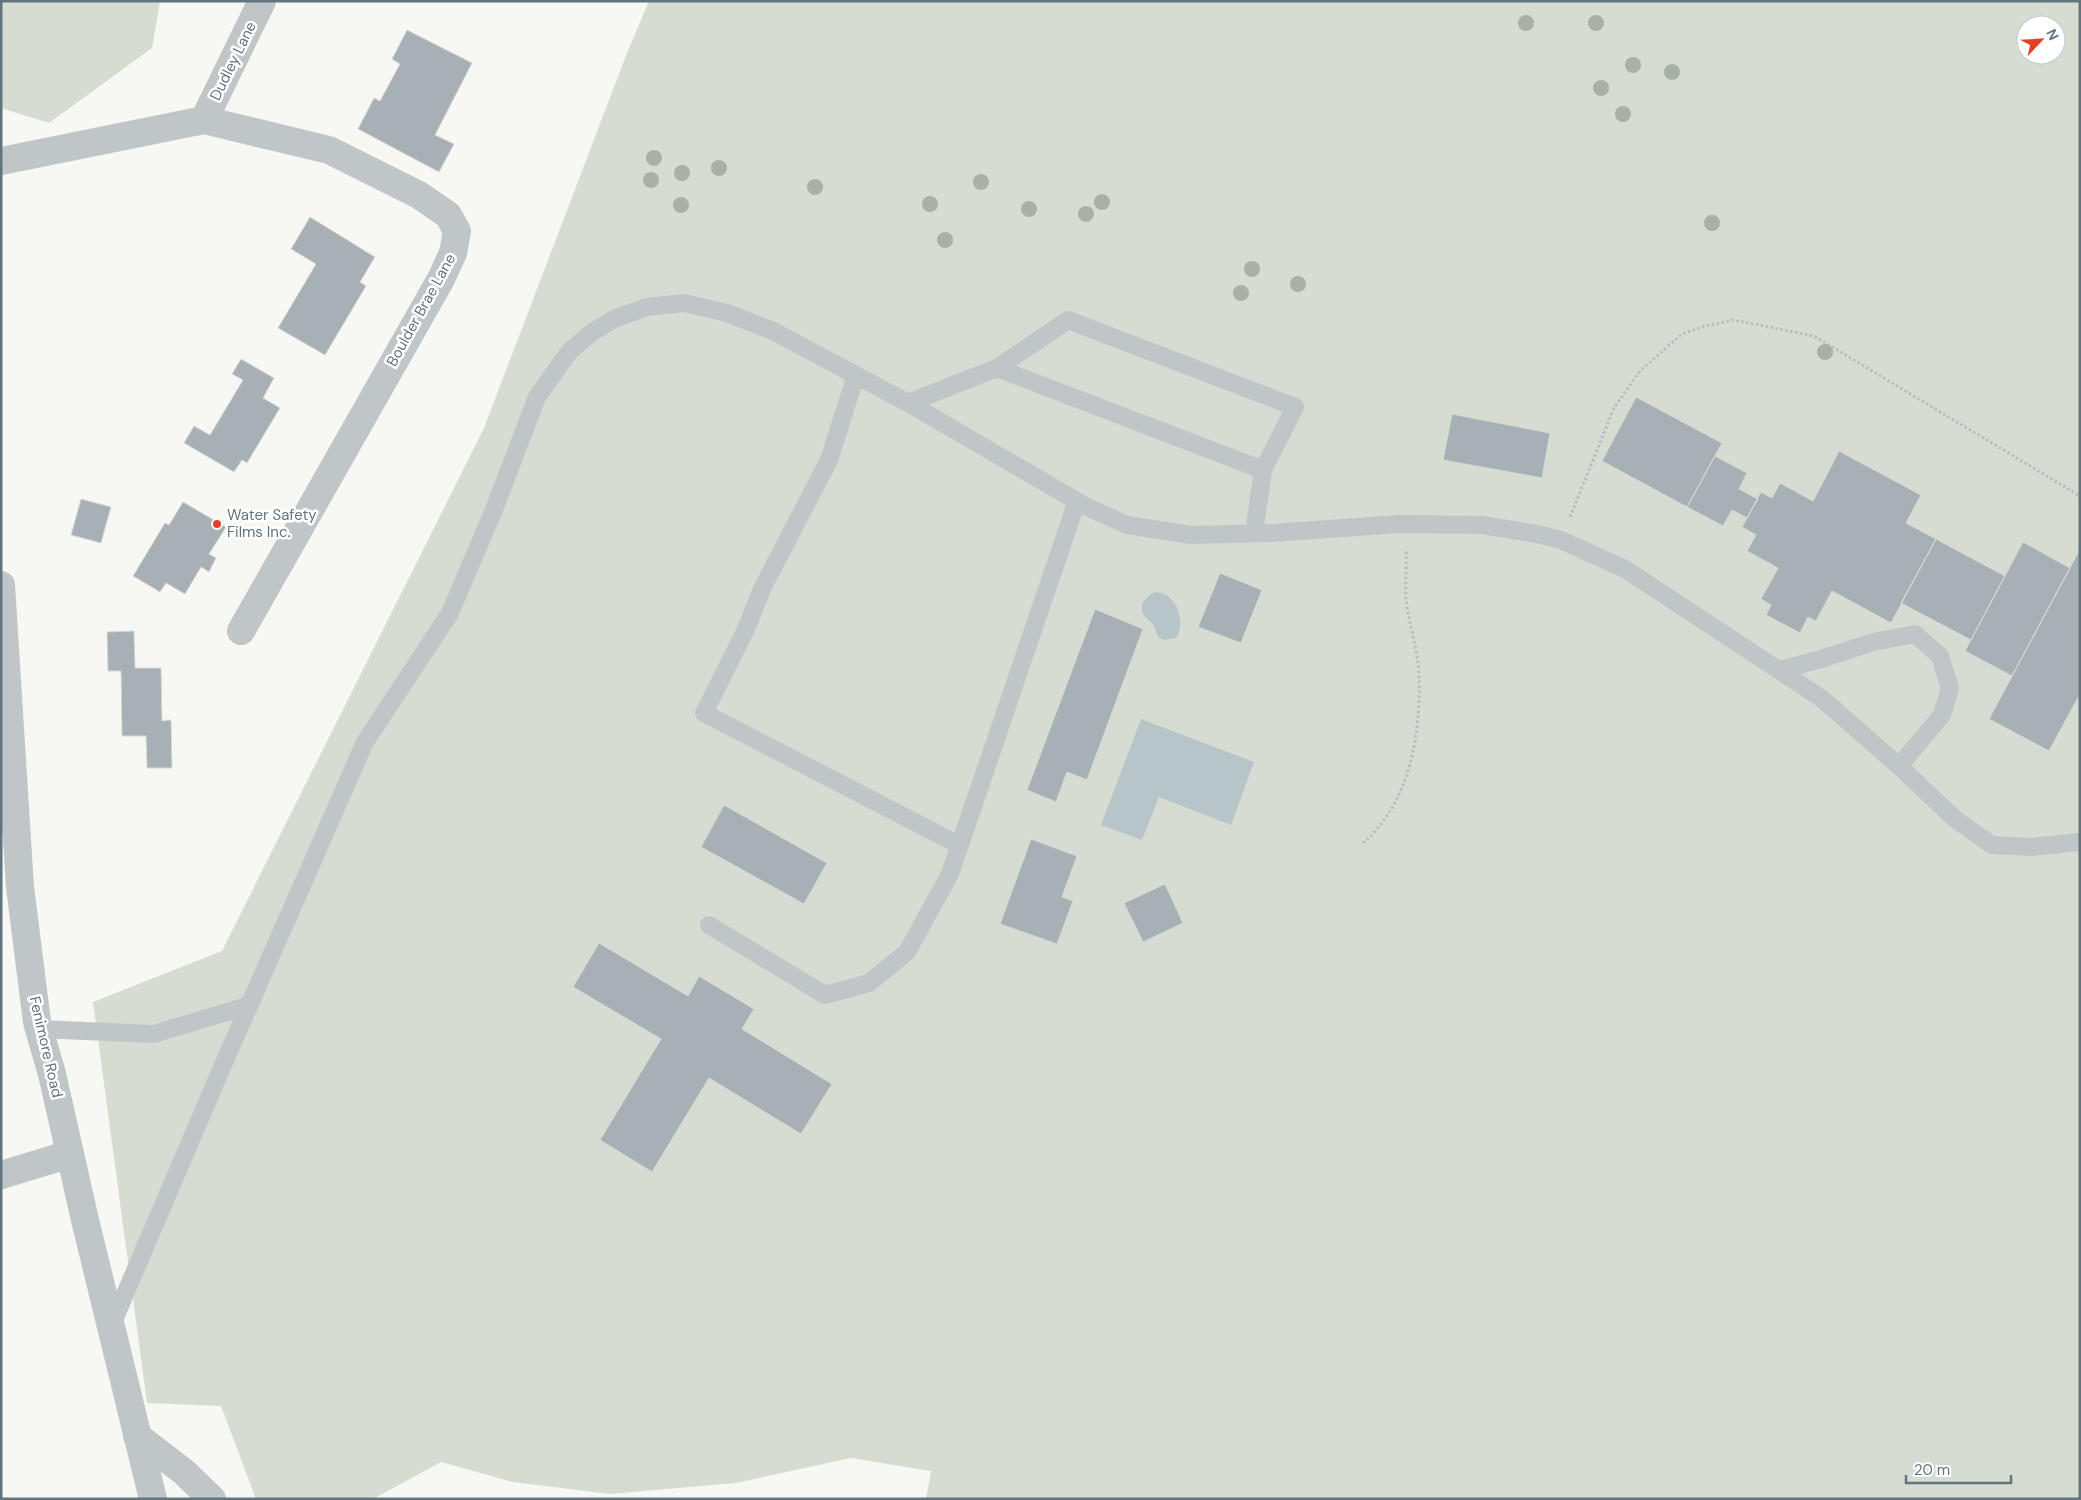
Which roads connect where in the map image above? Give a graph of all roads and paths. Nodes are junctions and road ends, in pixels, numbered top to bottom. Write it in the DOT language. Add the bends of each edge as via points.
graph roads {
  1 [pos="262,1"];
  2 [pos="204,120"];
  3 [pos="1,161"];
  4 [pos="997,368"];
  5 [pos="856,375"];
  6 [pos="908,402"];
  7 [pos="1263,470"];
  8 [pos="2080,496"];
  9 [pos="1077,501"];
  10 [pos="1405,524"];
  11 [pos="1254,533"];
  12 [pos="1561,540"];
  13 [pos="1,585"];
  14 [pos="241,631"];
  15 [pos="1779,670"];
  16 [pos="1899,766"];
  17 [pos="2080,842"];
  18 [pos="1363,843"];
  19 [pos="959,845"];
  20 [pos="709,925"];
  21 [pos="250,1005"];
  22 [pos="39,1029"];
  23 [pos="70,1154"];
  24 [pos="1,1175"];
  25 [pos="111,1327"];
  26 [pos="137,1436"];
  27 [pos="153,1499"];
  28 [pos="212,1499"];
  1 -- 2 [label="street, Dudley Lane"];
  2 -- 3 [label="street, Boulder Brae Lane"];
  2 -- 14 [label="street, Boulder Brae Lane" via="329,150 419,195 448,215 457,232 453,253 441,279"];
  4 -- 6 [label="lane"];
  4 -- 7 [label="lane"];
  4 -- 7 [label="lane" via="1068,320 1295,406"];
  5 -- 6 [label="lane"];
  5 -- 19 [label="lane" via="829,460 704,713"];
  5 -- 21 [label="lane" via="773,331 728,313 684,303 647,307 614,319 569,352 537,397 450,613 365,742"];
  6 -- 9 [label="lane"];
  7 -- 11 [label="lane"];
  8 -- 12 [label="path" via="1814,336 1733,320 1682,334 1640,371 1614,408"];
  9 -- 11 [label="lane" via="1127,525 1191,534"];
  9 -- 19 [label="lane"];
  10 -- 11 [label="lane"];
  10 -- 12 [label="lane" via="1482,525"];
  10 -- 18 [label="path" via="1406,599 1419,674 1413,747 1407,774 1389,816"];
  12 -- 15 [label="lane" via="1625,569"];
  13 -- 22 [label="street, Fenimore Road" via="20,887"];
  15 -- 16 [label="lane" via="1820,698"];
  15 -- 16 [label="lane" via="1873,642 1915,634 1940,656 1950,688 1942,716"];
  16 -- 17 [label="lane" via="1955,819 1992,845 2031,847"];
  19 -- 20 [label="lane" via="950,874 908,952 869,983 825,995"];
  21 -- 22 [label="lane" via="154,1034"];
  21 -- 25 [label="lane"];
  22 -- 23 [label="street, Fenimore Road"];
  23 -- 24 [label="street"];
  23 -- 25 [label="street, Fenimore Road"];
  25 -- 26 [label="street, Fenimore Road"];
  26 -- 27 [label="street, Fenimore Road"];
  26 -- 28 [label="street" via="184,1472"];
}
